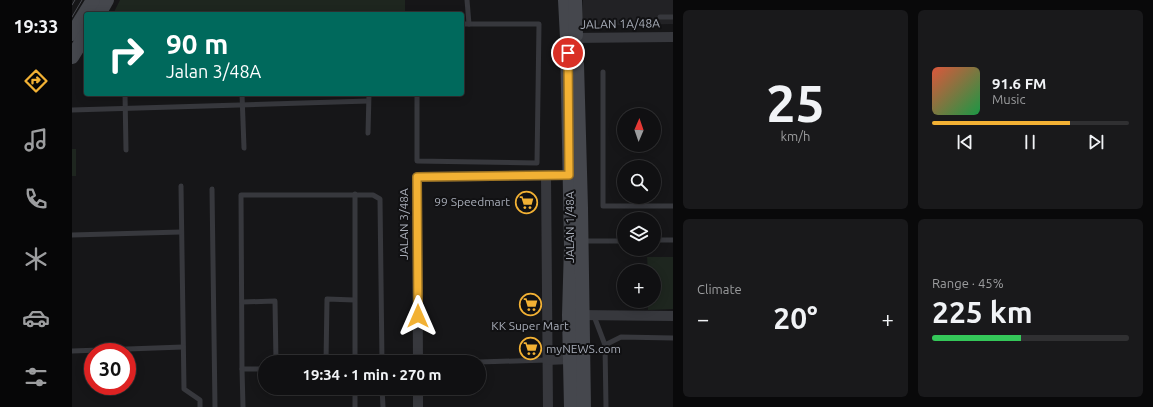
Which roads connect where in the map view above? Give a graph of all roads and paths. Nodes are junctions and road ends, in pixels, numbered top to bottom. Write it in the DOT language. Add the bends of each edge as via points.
graph roads {
  1 [pos="93,0"];
  2 [pos="107,0"];
  3 [pos="467,0"];
  4 [pos="565,0"];
  5 [pos="575,0"];
  6 [pos="86,12"];
  7 [pos="100,12"];
  8 [pos="84,15"];
  9 [pos="660,17"];
  10 [pos="673,17"];
  11 [pos="464,24"];
  12 [pos="469,24"];
  13 [pos="72,34"];
  14 [pos="84,37"];
  15 [pos="673,37"];
  16 [pos="572,38"];
  17 [pos="72,57"];
  18 [pos="603,72"];
  19 [pos="125,96"];
  20 [pos="242,96"];
  21 [pos="368,96"];
  22 [pos="417,96"];
  23 [pos="368,101"];
  24 [pos="242,105"];
  25 [pos="125,108"];
  26 [pos="72,110"];
  27 [pos="368,133"];
  28 [pos="244,148"];
  29 [pos="126,150"];
  30 [pos="575,175"];
  31 [pos="546,176"];
  32 [pos="181,186"];
  33 [pos="212,189"];
  34 [pos="354,194"];
  35 [pos="673,206"];
  36 [pos="181,232"];
  37 [pos="72,235"];
  38 [pos="617,240"];
  39 [pos="661,240"];
  40 [pos="673,240"];
  41 [pos="581,241"];
  42 [pos="354,300"];
  43 [pos="242,302"];
  44 [pos="582,315"];
  45 [pos="673,316"];
  46 [pos="673,338"];
  47 [pos="604,345"];
  48 [pos="183,347"];
  49 [pos="72,351"];
  50 [pos="276,355"];
  51 [pos="326,355"];
  52 [pos="355,355"];
  53 [pos="382,355"];
  54 [pos="418,355"];
  55 [pos="570,359"];
  56 [pos="547,360"];
  57 [pos="486,362"];
  58 [pos="242,369"];
  59 [pos="258,369"];
  60 [pos="355,395"];
  61 [pos="382,395"];
  62 [pos="418,395"];
  63 [pos="200,407"];
  64 [pos="215,407"];
  65 [pos="243,407"];
  66 [pos="355,407"];
  67 [pos="383,407"];
  68 [pos="418,407"];
  69 [pos="548,407"];
  70 [pos="571,407"];
  71 [pos="584,407"];
  72 [pos="606,407"];
  1 -- 6 [label="main road"];
  2 -- 7 [label="main road"];
  3 -- 12 [label="lane"];
  4 -- 16 [label="main road, JALAN 1/48A"];
  5 -- 16 [label="main road, JALAN 1/48A"];
  8 -- 13 [label="main road"];
  9 -- 10 [label="lane"];
  11 -- 12 [label="lane"];
  12 -- 22 [label="lane" via="539,24 537,163 417,162"];
  14 -- 17 [label="main road"];
  15 -- 16 [label="street, JALAN 1A/48A"];
  16 -- 30 [label="main road, JALAN 1/48A"];
  18 -- 35 [label="lane" via="603,206"];
  19 -- 25 [label="lane"];
  20 -- 24 [label="lane"];
  21 -- 23 [label="lane"];
  23 -- 24 [label="lane"];
  23 -- 27 [label="lane"];
  24 -- 25 [label="lane"];
  24 -- 28 [label="lane"];
  25 -- 26 [label="lane"];
  25 -- 29 [label="lane"];
  30 -- 31 [label="street, JALAN 3/48A"];
  30 -- 41 [label="main road, JALAN 1/48A"];
  30 -- 44 [label="main road, JALAN 1/48A" via="571,246"];
  31 -- 54 [label="street, JALAN 3/48A" via="417,177"];
  31 -- 56 [label="street, JALAN 1/48A"];
  32 -- 36 [label="lane"];
  33 -- 64 [label="lane"];
  34 -- 42 [label="lane"];
  34 -- 43 [label="lane" via="241,195"];
  34 -- 53 [label="lane" via="373,194 380,199"];
  36 -- 37 [label="lane"];
  36 -- 48 [label="lane"];
  38 -- 41 [label="lane"];
  39 -- 40 [label="lane"];
  41 -- 44 [label="main road, JALAN 1/48A"];
  42 -- 51 [label="lane" via="327,300"];
  42 -- 52 [label="lane"];
  43 -- 50 [label="lane" via="275,301"];
  43 -- 58 [label="lane"];
  44 -- 45 [label="street"];
  44 -- 47 [label="lane"];
  44 -- 55 [label="main road, JALAN 1/48A"];
  44 -- 71 [label="main road, JALAN 1/48A"];
  46 -- 47 [label="lane" via="621,337"];
  47 -- 72 [label="lane"];
  48 -- 49 [label="lane"];
  48 -- 63 [label="lane" via="184,389 200,400"];
  55 -- 56 [label="street"];
  55 -- 70 [label="main road, JALAN 1/48A"];
  56 -- 57 [label="lane"];
  56 -- 69 [label="street, JALAN 1/48A"];
  58 -- 59 [label="lane"];
  58 -- 65 [label="lane"];
  60 -- 66 [label="lane"];
  61 -- 67 [label="lane"];
  62 -- 68 [label="street"];
}
